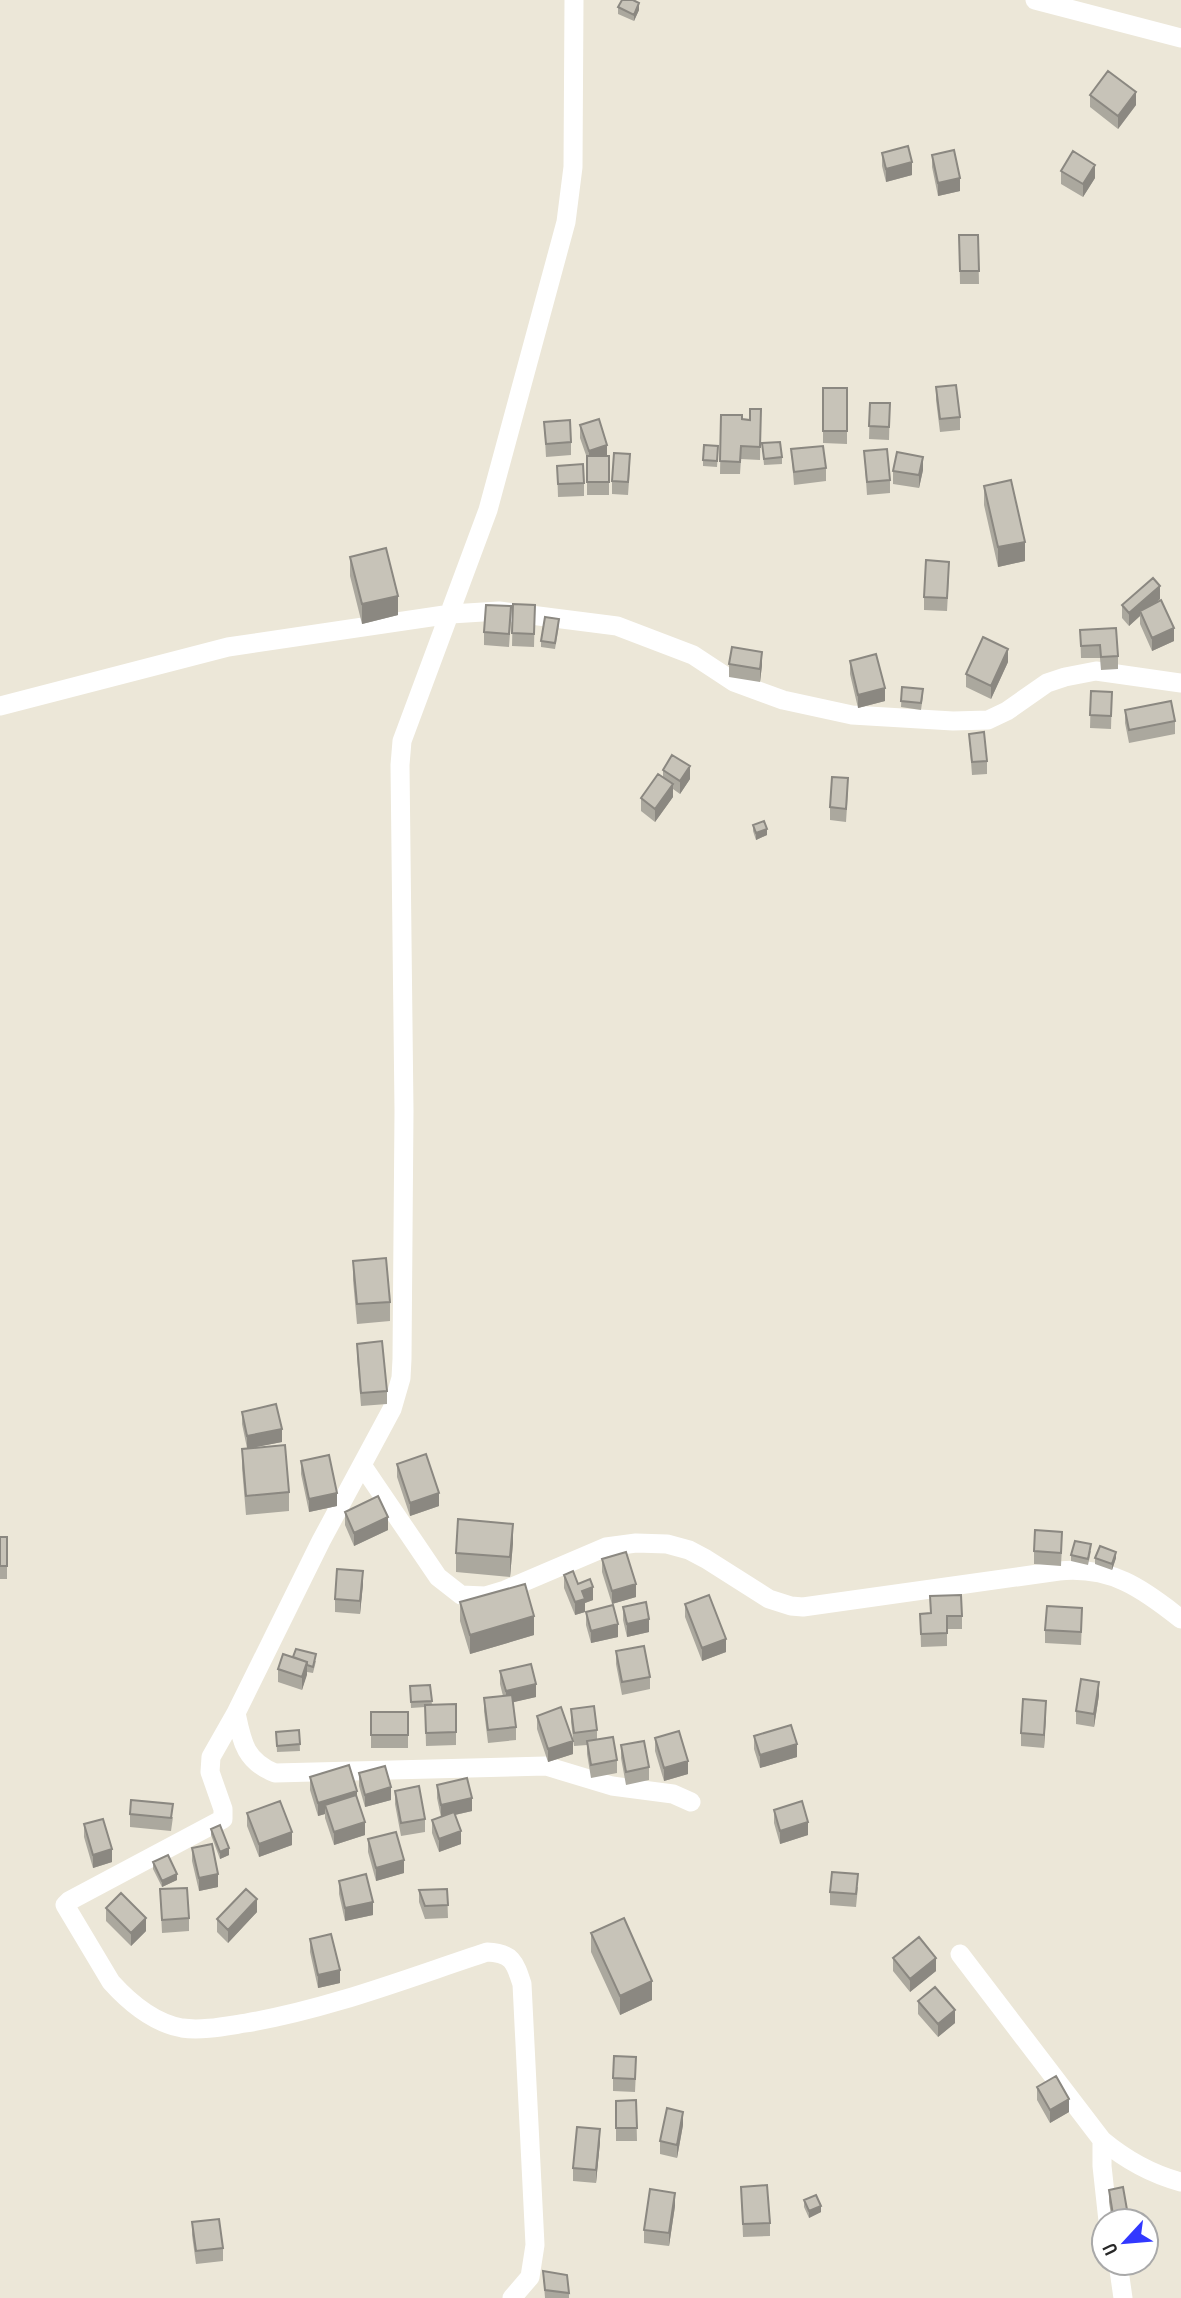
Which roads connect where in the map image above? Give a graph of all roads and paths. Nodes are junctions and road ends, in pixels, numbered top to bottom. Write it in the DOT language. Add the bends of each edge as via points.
graph roads {
  1 [pos="574,0"];
  2 [pos="1035,0"];
  3 [pos="1181,38"];
  4 [pos="451,614"];
  5 [pos="1181,683"];
  6 [pos="0,706"];
  7 [pos="362,1465"];
  8 [pos="1181,1619"];
  9 [pos="236,1713"];
  10 [pos="691,1802"];
  11 [pos="960,1954"];
  12 [pos="1102,2140"];
  13 [pos="1181,2182"];
  14 [pos="1106,2207"];
  15 [pos="1120,2277"];
  16 [pos="512,2298"];
  17 [pos="1123,2298"];
  1 -- 4 [label="street" via="573,167 566,222 488,510"];
  2 -- 3 [label="street"];
  4 -- 5 [label="street" via="499,611 617,626 693,655 734,682 852,715 988,720 1047,683 1096,671"];
  4 -- 6 [label="street" via="228,647"];
  4 -- 7 [label="street" via="402,741 401,1378 392,1409"];
  7 -- 8 [label="street" via="438,1577 461,1595 485,1596 505,1590 606,1548 667,1544 689,1550 769,1599 791,1606 1095,1570 1115,1576"];
  7 -- 9 [label="street"];
  9 -- 10 [label="street" via="240,1735 253,1760 275,1773 546,1766 612,1786 673,1794"];
  9 -- 16 [label="street" via="210,1762 223,1819 65,1905 111,1982 129,2001 182,2028 286,2016 488,1952 512,1959 522,1984 535,2245 530,2277"];
  11 -- 12 [label="street"];
  12 -- 13 [label="street" via="1138,2166"];
  12 -- 14 [label="street"];
  15 -- 17 [label="street"];
}
